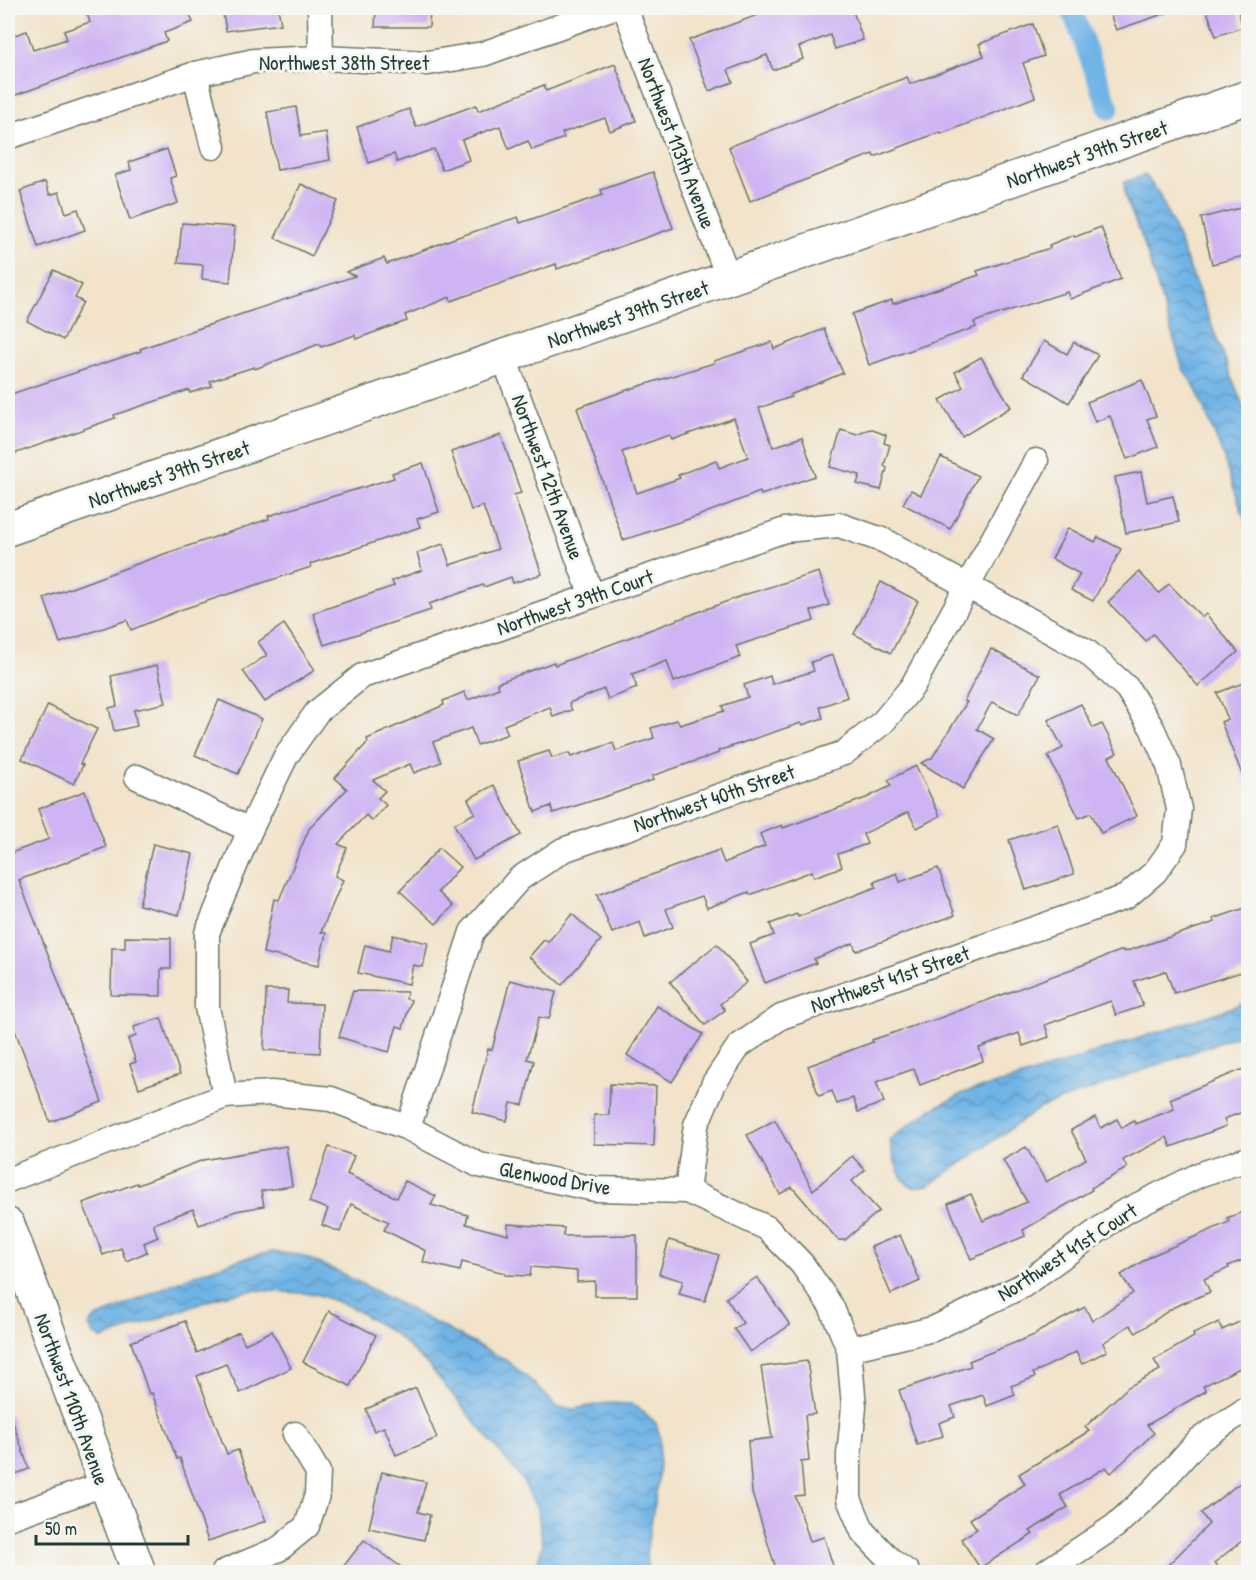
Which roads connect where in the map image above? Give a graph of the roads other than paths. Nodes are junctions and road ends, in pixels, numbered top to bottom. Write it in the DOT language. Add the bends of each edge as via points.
graph roads {
  1 [pos="320,8"];
  2 [pos="611,8"];
  3 [pos="625,8"];
  4 [pos="321,58"];
  5 [pos="195,74"];
  6 [pos="1248,97"];
  7 [pos="8,137"];
  8 [pos="213,147"];
  9 [pos="729,279"];
  10 [pos="504,358"];
  11 [pos="1036,461"];
  12 [pos="8,529"];
  13 [pos="968,585"];
  14 [pos="592,596"];
  15 [pos="137,777"];
  16 [pos="250,830"];
  17 [pos="225,1096"];
  18 [pos="408,1128"];
  19 [pos="1248,1159"];
  20 [pos="8,1179"];
  21 [pos="687,1191"];
  22 [pos="8,1224"];
  23 [pos="849,1348"];
  24 [pos="1248,1407"];
  25 [pos="295,1434"];
  26 [pos="104,1484"];
  27 [pos="8,1518"];
  28 [pos="139,1572"];
  29 [pos="224,1572"];
  30 [pos="907,1572"];
  31 [pos="1046,1572"];
  1 -- 4 [label="street"];
  2 -- 4 [label="street, Northwest 38th Street" via="483,54 428,63"];
  3 -- 9 [label="street, Northwest 113th Avenue"];
  4 -- 5 [label="street, Northwest 38th Street" via="254,61"];
  5 -- 7 [label="street, Northwest 38th Street"];
  5 -- 8 [label="street"];
  6 -- 9 [label="street, Northwest 39th Street"];
  9 -- 10 [label="street, Northwest 39th Street"];
  10 -- 12 [label="street, Northwest 39th Street"];
  10 -- 14 [label="street, Northwest 12th Avenue"];
  11 -- 13 [label="street, Northwest 40th Street"];
  13 -- 14 [label="street, Northwest 39th Court" via="885,541 839,525 785,530"];
  13 -- 18 [label="street, Northwest 40th Street" via="912,687 883,722 844,753 563,850 519,879 472,932"];
  13 -- 21 [label="street, Northwest 41st Street" via="1086,651 1127,688 1152,728 1169,766 1179,809 1175,844 1155,873 1126,897 781,1017 739,1046 714,1083 696,1125"];
  14 -- 16 [label="street, Northwest 39th Court" via="362,676 317,712 286,756"];
  15 -- 16 [label="street"];
  16 -- 17 [label="street, Northwest 39th Court" via="207,933 207,1007"];
  17 -- 18 [label="street, Glenwood Drive" via="271,1093 331,1099"];
  17 -- 20 [label="street, Glenwood Drive"];
  18 -- 21 [label="street, Glenwood Drive" via="479,1165 595,1189"];
  19 -- 23 [label="street, Northwest 41st Court" via="1201,1174 1122,1213 1022,1286 933,1329"];
  21 -- 23 [label="street, Glenwood Drive" via="766,1228 802,1264 831,1306"];
  22 -- 26 [label="street, Northwest 110th Avenue"];
  23 -- 30 [label="street, Glenwood Drive" via="854,1407 849,1499 864,1532"];
  24 -- 31 [label="street" via="1199,1440 1115,1526"];
  25 -- 29 [label="street" via="318,1473 317,1495 307,1526 279,1549"];
  26 -- 27 [label="street"];
  26 -- 28 [label="street, Northwest 110th Avenue"];
}
